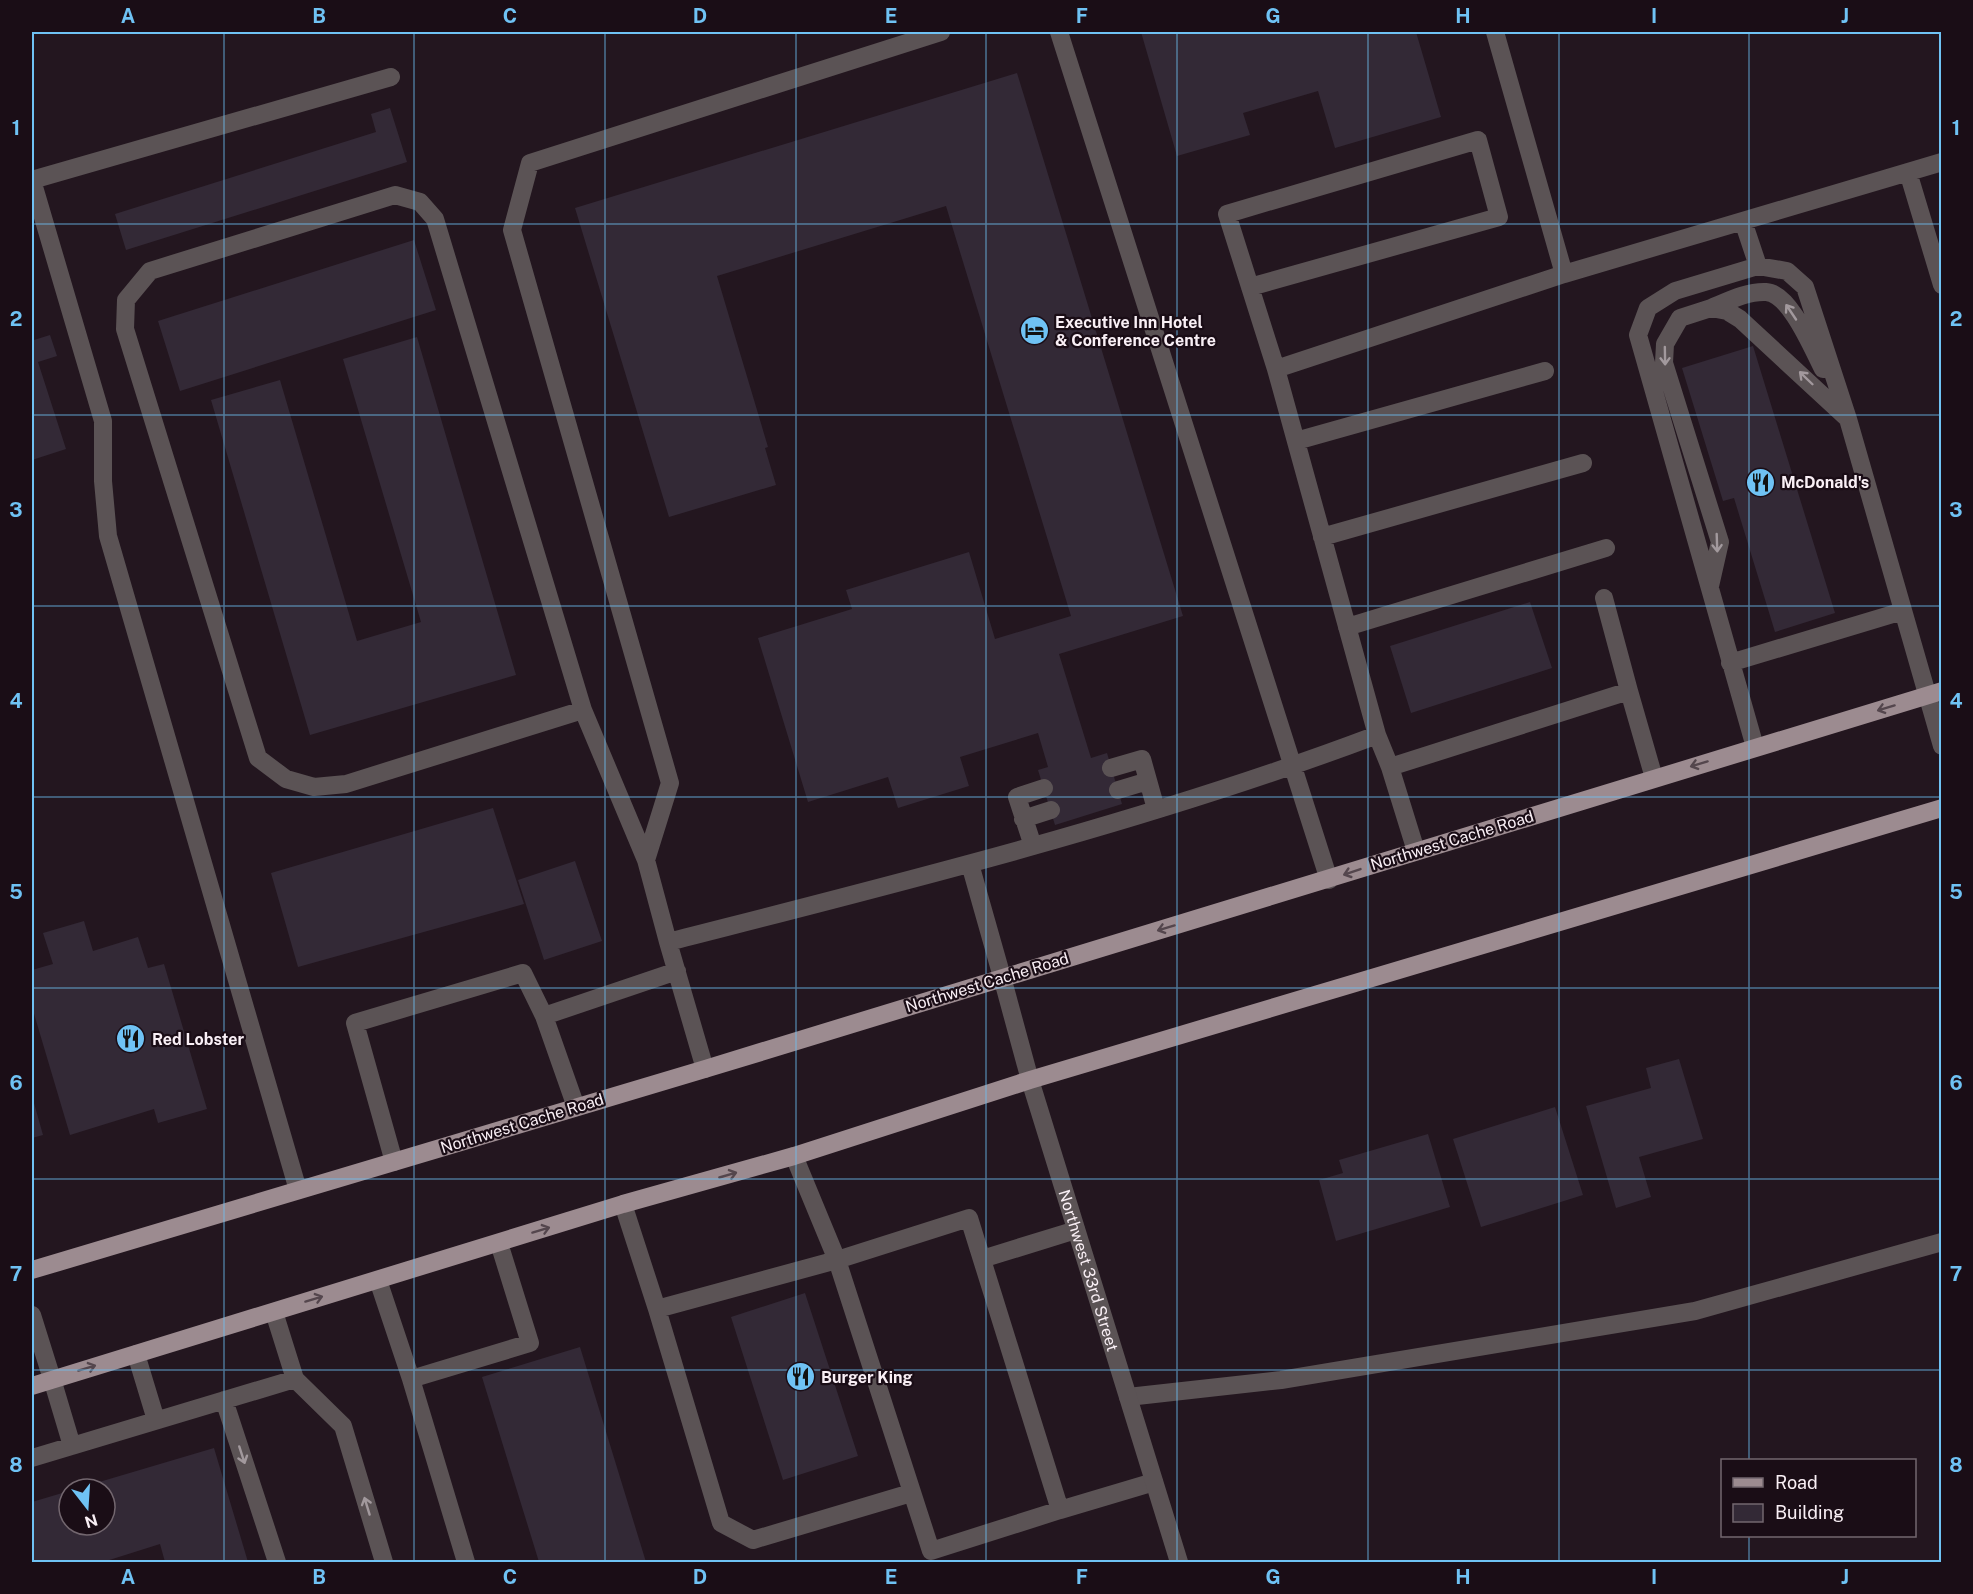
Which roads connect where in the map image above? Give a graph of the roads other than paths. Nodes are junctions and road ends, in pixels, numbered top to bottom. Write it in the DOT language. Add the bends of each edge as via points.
graph roads {
  1 [pos="941,32"];
  2 [pos="1059,32"];
  3 [pos="1495,32"];
  4 [pos="391,77"];
  5 [pos="1941,162"];
  6 [pos="1908,172"];
  7 [pos="1743,220"];
  8 [pos="1758,266"];
  9 [pos="1564,274"];
  10 [pos="1941,283"];
  11 [pos="1250,286"];
  12 [pos="1711,308"];
  13 [pos="1276,369"];
  14 [pos="1545,371"];
  15 [pos="1848,419"];
  16 [pos="1296,441"];
  17 [pos="1583,463"];
  18 [pos="1322,537"];
  19 [pos="1606,548"];
  20 [pos="1710,589"];
  21 [pos="1604,598"];
  22 [pos="1903,611"];
  23 [pos="1347,627"];
  24 [pos="1730,663"];
  25 [pos="1629,691"];
  26 [pos="1935,693"];
  27 [pos="584,710"];
  28 [pos="1377,735"];
  29 [pos="1941,746"];
  30 [pos="1755,747"];
  31 [pos="1291,767"];
  32 [pos="1390,767"];
  33 [pos="1111,768"];
  34 [pos="1654,778"];
  35 [pos="1148,781"];
  36 [pos="1044,788"];
  37 [pos="1118,790"];
  38 [pos="1156,808"];
  39 [pos="1941,808"];
  40 [pos="1051,810"];
  41 [pos="1023,819"];
  42 [pos="1033,846"];
  43 [pos="1416,850"];
  44 [pos="646,860"];
  45 [pos="970,864"];
  46 [pos="1329,880"];
  47 [pos="668,942"];
  48 [pos="677,971"];
  49 [pos="1002,977"];
  50 [pos="544,1016"];
  51 [pos="705,1069"];
  52 [pos="1030,1080"];
  53 [pos="576,1107"];
  54 [pos="794,1156"];
  55 [pos="394,1162"];
  56 [pos="298,1190"];
  57 [pos="623,1204"];
  58 [pos="1076,1230"];
  59 [pos="1941,1242"];
  60 [pos="499,1243"];
  61 [pos="982,1258"];
  62 [pos="837,1260"];
  63 [pos="32,1270"];
  64 [pos="378,1280"];
  65 [pos="657,1309"];
  66 [pos="274,1311"];
  67 [pos="32,1315"];
  68 [pos="136,1354"];
  69 [pos="52,1379"];
  70 [pos="295,1379"];
  71 [pos="411,1379"];
  72 [pos="32,1386"];
  73 [pos="1128,1397"];
  74 [pos="224,1400"];
  75 [pos="156,1420"];
  76 [pos="72,1446"];
  77 [pos="32,1458"];
  78 [pos="1154,1482"];
  79 [pos="911,1493"];
  80 [pos="1060,1510"];
  81 [pos="277,1563"];
  82 [pos="384,1563"];
  83 [pos="466,1563"];
  84 [pos="1179,1563"];
  1 -- 44 [label="street" via="530,163 512,230 670,783"];
  2 -- 31 [label="street"];
  3 -- 9 [label="street"];
  4 -- 56 [label="street" via="32,180 104,421 103,481 108,536"];
  5 -- 6 [label="street"];
  6 -- 7 [label="street"];
  6 -- 10 [label="street"];
  7 -- 8 [label="street"];
  7 -- 9 [label="street"];
  8 -- 15 [label="street" via="1787,271 1805,287"];
  8 -- 20 [label="street" via="1675,291 1648,308 1638,335"];
  9 -- 13 [label="street"];
  11 -- 11 [label="street" via="1227,214 1478,140 1499,216"];
  11 -- 13 [label="street"];
  15 -- 12 [label="street, one-way" via="1740,319"];
  15 -- 12 [label="street, one-way" via="1792,311 1781,298 1767,291 1739,296"];
  12 -- 20 [label="street, one-way" via="1680,318 1665,344 1664,363 1720,542"];
  13 -- 16 [label="street"];
  14 -- 16 [label="street"];
  15 -- 22 [label="street"];
  16 -- 18 [label="street"];
  17 -- 18 [label="street"];
  18 -- 23 [label="street"];
  19 -- 23 [label="street"];
  20 -- 24 [label="street"];
  21 -- 25 [label="street"];
  22 -- 24 [label="street"];
  22 -- 26 [label="street"];
  23 -- 28 [label="street"];
  24 -- 30 [label="street"];
  25 -- 32 [label="street"];
  25 -- 34 [label="street"];
  26 -- 29 [label="street"];
  26 -- 30 [label="main road, Northwest Cache Road, one-way"];
  27 -- 27 [label="street" via="435,219 420,202 395,195 150,271 126,300 125,329 258,758 286,779 314,787 346,784"];
  27 -- 44 [label="street"];
  28 -- 31 [label="street"];
  28 -- 32 [label="street"];
  30 -- 34 [label="main road, Northwest Cache Road, one-way"];
  31 -- 38 [label="street"];
  31 -- 46 [label="street"];
  32 -- 43 [label="street"];
  33 -- 35 [label="street" via="1142,759"];
  34 -- 43 [label="main road, Northwest Cache Road"];
  35 -- 37 [label="street"];
  35 -- 38 [label="street"];
  36 -- 41 [label="street" via="1017,797"];
  38 -- 42 [label="street"];
  39 -- 52 [label="main road"];
  40 -- 41 [label="street"];
  41 -- 42 [label="street"];
  42 -- 45 [label="street"];
  43 -- 46 [label="main road, Northwest Cache Road, one-way"];
  44 -- 47 [label="street"];
  45 -- 47 [label="street"];
  45 -- 49 [label="street, Northwest 33rd Street"];
  46 -- 49 [label="main road, Northwest Cache Road, one-way"];
  47 -- 48 [label="street"];
  48 -- 50 [label="street"];
  48 -- 51 [label="street"];
  49 -- 51 [label="main road, Northwest Cache Road"];
  49 -- 52 [label="street, Northwest 33rd Street"];
  50 -- 53 [label="street"];
  50 -- 55 [label="street" via="523,973 355,1023"];
  51 -- 53 [label="main road, Northwest Cache Road"];
  52 -- 54 [label="main road"];
  52 -- 58 [label="street, Northwest 33rd Street"];
  53 -- 55 [label="main road, Northwest Cache Road"];
  57 -- 54 [label="main road, one-way"];
  54 -- 62 [label="street"];
  55 -- 56 [label="main road, Northwest Cache Road"];
  56 -- 63 [label="main road, Northwest Cache Road"];
  60 -- 57 [label="main road, one-way"];
  57 -- 65 [label="street"];
  58 -- 61 [label="street"];
  58 -- 73 [label="street, Northwest 33rd Street"];
  59 -- 73 [label="street" via="1695,1311 1281,1380"];
  60 -- 64 [label="main road"];
  60 -- 71 [label="street" via="530,1343"];
  61 -- 62 [label="street" via="969,1218"];
  61 -- 80 [label="street"];
  62 -- 65 [label="street"];
  62 -- 79 [label="street"];
  66 -- 64 [label="main road, one-way"];
  64 -- 71 [label="street"];
  65 -- 79 [label="street" via="722,1523 753,1540"];
  66 -- 68 [label="main road"];
  66 -- 70 [label="street"];
  67 -- 69 [label="street"];
  69 -- 68 [label="main road, one-way"];
  68 -- 75 [label="street"];
  69 -- 72 [label="main road"];
  69 -- 76 [label="street"];
  70 -- 74 [label="street"];
  82 -- 70 [label="street, one-way" via="343,1426"];
  71 -- 83 [label="street"];
  73 -- 78 [label="street, Northwest 33rd Street"];
  74 -- 75 [label="street"];
  74 -- 81 [label="street, one-way"];
  75 -- 76 [label="street"];
  76 -- 77 [label="street"];
  78 -- 80 [label="street"];
  78 -- 84 [label="street, Northwest 33rd Street"];
  79 -- 80 [label="street" via="931,1551"];
}
